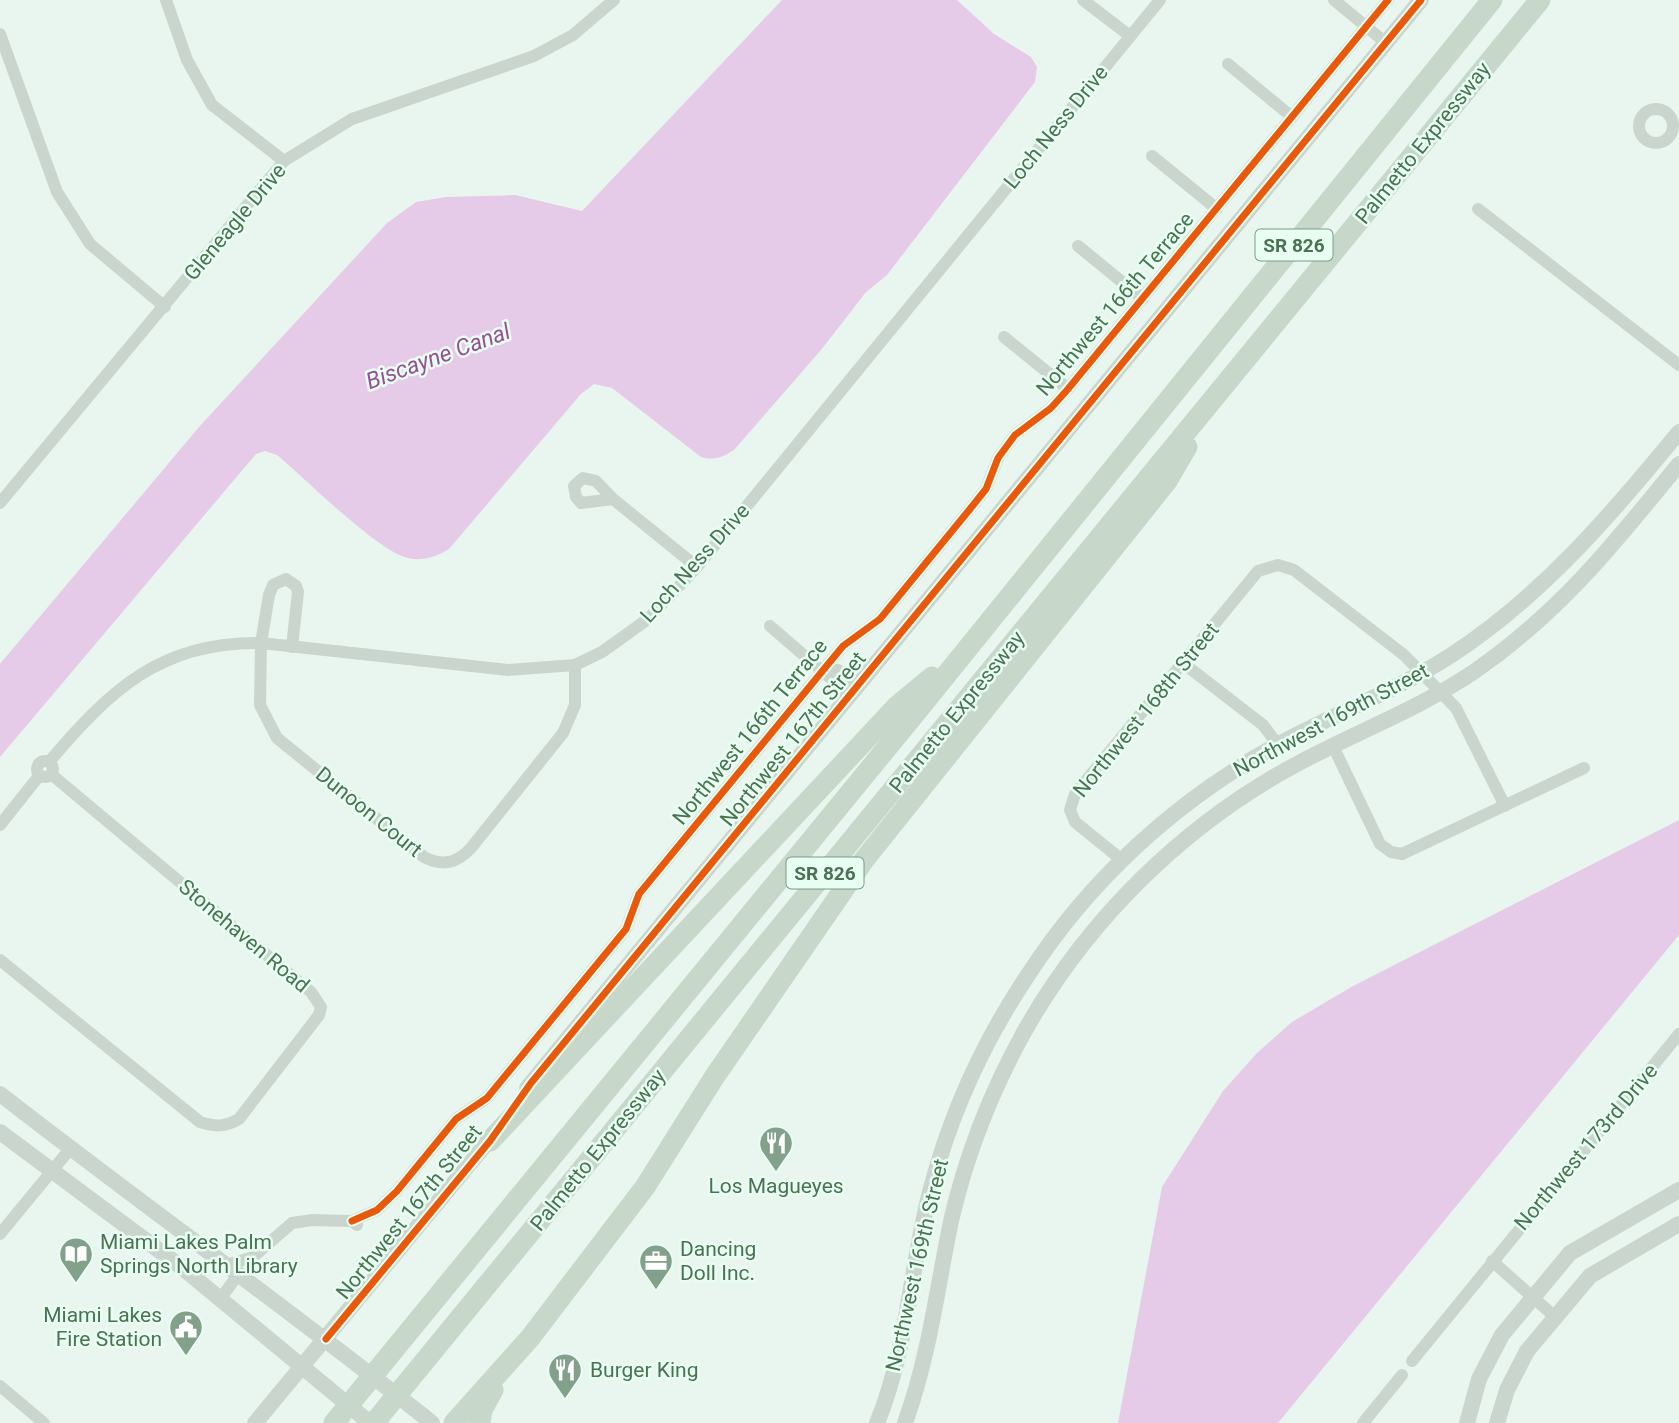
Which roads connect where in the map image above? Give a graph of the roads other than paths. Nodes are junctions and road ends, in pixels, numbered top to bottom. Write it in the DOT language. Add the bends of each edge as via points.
graph roads {
  1 [pos="166,0"];
  2 [pos="614,0"];
  3 [pos="1083,0"];
  4 [pos="1160,0"];
  5 [pos="1334,0"];
  6 [pos="1388,0"];
  7 [pos="1421,0"];
  8 [pos="1492,0"];
  9 [pos="1540,0"];
  10 [pos="1366,27"];
  11 [pos="0,34"];
  12 [pos="1130,36"];
  13 [pos="1385,43"];
  14 [pos="1228,64"];
  15 [pos="1292,117"];
  16 [pos="1152,156"];
  17 [pos="284,161"];
  18 [pos="1217,209"];
  19 [pos="1478,209"];
  20 [pos="1078,246"];
  21 [pos="1143,299"];
  22 [pos="165,306"];
  23 [pos="1004,337"];
  24 [pos="1679,365"];
  25 [pos="1231,377"];
  26 [pos="1068,389"];
  27 [pos="1679,432"];
  28 [pos="1679,464"];
  29 [pos="613,499"];
  30 [pos="0,503"];
  31 [pos="697,567"];
  32 [pos="770,626"];
  33 [pos="261,643"];
  34 [pos="292,646"];
  35 [pos="966,649"];
  36 [pos="1183,663"];
  37 [pos="575,665"];
  38 [pos="824,670"];
  39 [pos="1422,673"];
  40 [pos="855,691"];
  41 [pos="1441,692"];
  42 [pos="1278,744"];
  43 [pos="1333,746"];
  44 [pos="1584,768"];
  45 [pos="46,771"];
  46 [pos="1505,806"];
  47 [pos="0,825"];
  48 [pos="1122,860"];
  49 [pos="1058,933"];
  50 [pos="1074,956"];
  51 [pos="0,960"];
  52 [pos="1679,1034"];
  53 [pos="0,1094"];
  54 [pos="954,1121"];
  55 [pos="980,1127"];
  56 [pos="0,1132"];
  57 [pos="490,1141"];
  58 [pos="70,1149"];
  59 [pos="51,1172"];
  60 [pos="1679,1189"];
  61 [pos="1679,1224"];
  62 [pos="0,1234"];
  63 [pos="253,1257"];
  64 [pos="1492,1261"];
  65 [pos="237,1275"];
  66 [pos="1531,1297"];
  67 [pos="221,1298"];
  68 [pos="1554,1316"];
  69 [pos="326,1339"];
  70 [pos="1412,1361"];
  71 [pos="302,1368"];
  72 [pos="503,1371"];
  73 [pos="1402,1376"];
  74 [pos="0,1386"];
  75 [pos="44,1423"];
  76 [pos="255,1423"];
  77 [pos="334,1423"];
  78 [pos="372,1423"];
  79 [pos="432,1423"];
  80 [pos="454,1423"];
  81 [pos="480,1423"];
  82 [pos="877,1423"];
  83 [pos="905,1423"];
  84 [pos="1363,1423"];
  85 [pos="1466,1423"];
  86 [pos="1497,1423"];
  1 -- 17 [label="street" via="187,60 212,105"];
  2 -- 17 [label="street, Gleneagle Drive" via="573,35 534,56 352,119"];
  3 -- 12 [label="street"];
  4 -- 12 [label="street, Loch Ness Drive"];
  5 -- 10 [label="street"];
  6 -- 10 [label="street, Northwest 166th Terrace"];
  7 -- 13 [label="street, Northwest 167th Street"];
  8 -- 35 [label="highway, Palmetto Expressway / SR 826"];
  9 -- 25 [label="highway, Palmetto Expressway / SR 826"];
  10 -- 13 [label="street"];
  10 -- 15 [label="street, Northwest 166th Terrace"];
  11 -- 22 [label="street" via="57,192 90,244"];
  12 -- 31 [label="street, Loch Ness Drive"];
  13 -- 40 [label="street, Northwest 167th Street"];
  14 -- 15 [label="street"];
  15 -- 18 [label="street, Northwest 166th Terrace"];
  16 -- 18 [label="street"];
  17 -- 22 [label="street, Gleneagle Drive"];
  18 -- 21 [label="street, Northwest 166th Terrace"];
  19 -- 24 [label="street"];
  20 -- 21 [label="street"];
  21 -- 26 [label="street, Northwest 166th Terrace"];
  22 -- 30 [label="street, Gleneagle Drive"];
  23 -- 26 [label="street"];
  25 -- 72 [label="highway" via="1167,481 864,860 715,1076 645,1187"];
  25 -- 78 [label="highway, Palmetto Expressway / SR 826"];
  26 -- 38 [label="street, Northwest 166th Terrace" via="1015,435 998,458 986,489 962,519 880,619 848,641"];
  27 -- 39 [label="street, Northwest 169th Street" via="1599,527 1528,597"];
  28 -- 41 [label="street, Northwest 169th Street" via="1583,580 1509,647"];
  29 -- 31 [label="street"];
  31 -- 37 [label="street, Loch Ness Drive" via="648,620"];
  32 -- 38 [label="street"];
  33 -- 34 [label="street, Loch Ness Drive"];
  33 -- 34 [label="street, Dunoon Court" via="269,595 273,585 286,579 298,592"];
  33 -- 37 [label="street, Dunoon Court" via="260,705 277,738 424,857 445,864 463,857 563,733 575,705"];
  33 -- 45 [label="street, Loch Ness Drive" via="227,642 192,650 144,670 102,704"];
  34 -- 37 [label="street, Loch Ness Drive" via="508,670"];
  35 -- 57 [label="highway" via="898,705"];
  35 -- 77 [label="highway, Palmetto Expressway / SR 826"];
  36 -- 39 [label="street, Northwest 168th Street" via="1258,571 1278,565 1294,570"];
  36 -- 42 [label="street" via="1263,725"];
  36 -- 48 [label="street, Northwest 168th Street" via="1075,794 1070,810 1075,822"];
  38 -- 40 [label="street, Northwest 166th Terrace" via="838,670"];
  38 -- 63 [label="street, Northwest 166th Terrace" via="639,894 621,935 487,1098 456,1119 397,1191 372,1214 352,1222 292,1223"];
  39 -- 41 [label="street"];
  39 -- 42 [label="street, Northwest 169th Street"];
  40 -- 57 [label="street, Northwest 167th Street" via="531,1083"];
  41 -- 43 [label="street, Northwest 169th Street"];
  41 -- 46 [label="street" via="1456,708"];
  42 -- 48 [label="street, Northwest 169th Street" via="1196,797"];
  43 -- 46 [label="street" via="1380,844 1391,852 1402,854"];
  43 -- 50 [label="street, Northwest 169th Street" via="1254,789 1175,848 1140,880"];
  44 -- 46 [label="street"];
  45 -- 47 [label="street, Loch Ness Drive"];
  45 -- 51 [label="street, Stonehaven Road" via="312,992 321,1007 239,1119 213,1126 200,1122"];
  48 -- 49 [label="street, Northwest 169th Street"];
  49 -- 50 [label="street"];
  49 -- 54 [label="street, Northwest 169th Street" via="1003,1014"];
  50 -- 55 [label="street, Northwest 169th Street" via="1023,1034"];
  52 -- 64 [label="street, Northwest 173rd Drive"];
  53 -- 58 [label="street"];
  54 -- 55 [label="street"];
  54 -- 82 [label="street, Northwest 169th Street" via="931,1189 896,1364"];
  55 -- 83 [label="street, Northwest 169th Street" via="952,1220 924,1363"];
  56 -- 59 [label="street"];
  57 -- 69 [label="street, Northwest 167th Street"];
  58 -- 59 [label="street"];
  58 -- 65 [label="street"];
  59 -- 62 [label="street"];
  59 -- 67 [label="street"];
  60 -- 66 [label="street" via="1570,1253"];
  61 -- 68 [label="street" via="1590,1276"];
  63 -- 65 [label="street"];
  63 -- 65 [label="street, Northwest 166th Terrace"];
  64 -- 66 [label="street"];
  64 -- 70 [label="street, Northwest 173rd Drive"];
  65 -- 67 [label="street"];
  65 -- 69 [label="street"];
  66 -- 68 [label="street"];
  66 -- 85 [label="street" via="1502,1335 1479,1379"];
  67 -- 71 [label="street"];
  68 -- 86 [label="street" via="1527,1351"];
  69 -- 71 [label="street, Northwest 167th Street"];
  69 -- 79 [label="street"];
  71 -- 76 [label="street, Northwest 167th Street"];
  71 -- 78 [label="street"];
  72 -- 80 [label="highway"];
  72 -- 81 [label="highway"];
  73 -- 84 [label="street"];
  74 -- 75 [label="street"];
}
